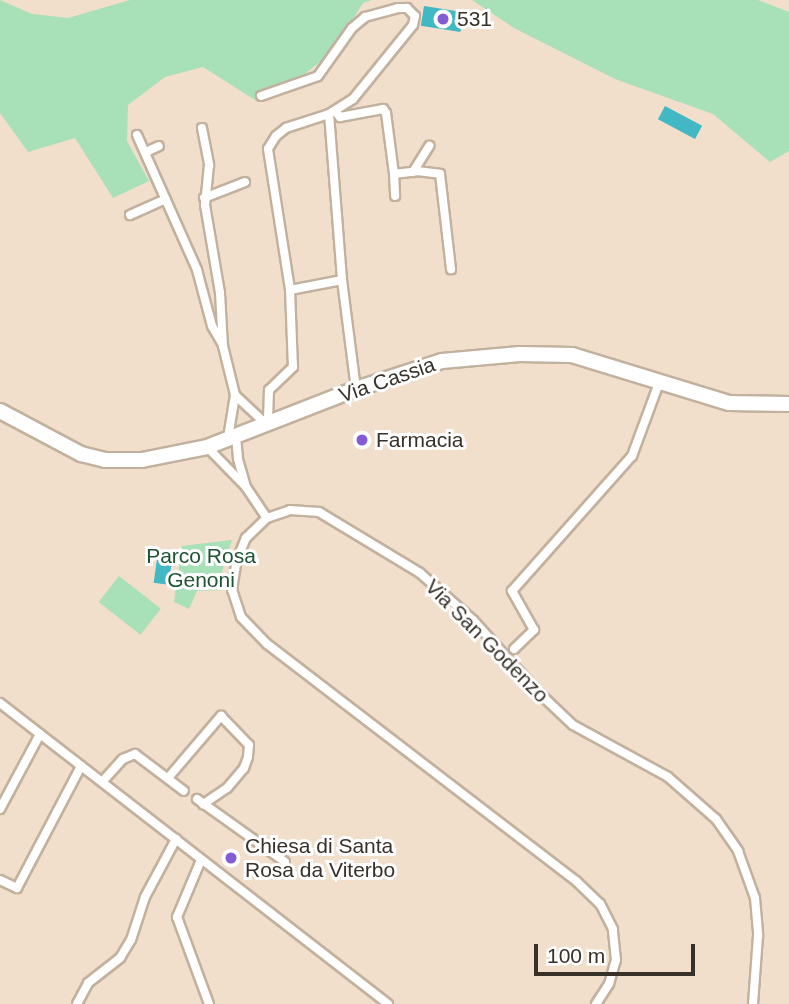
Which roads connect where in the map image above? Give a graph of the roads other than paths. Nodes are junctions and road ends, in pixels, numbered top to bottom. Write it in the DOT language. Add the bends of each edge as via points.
graph roads {
  1 [pos="261,96"];
  2 [pos="332,113"];
  3 [pos="202,128"];
  4 [pos="137,135"];
  5 [pos="159,146"];
  6 [pos="429,146"];
  7 [pos="146,152"];
  8 [pos="413,172"];
  9 [pos="394,174"];
  10 [pos="245,182"];
  11 [pos="395,196"];
  12 [pos="204,198"];
  13 [pos="166,199"];
  14 [pos="130,215"];
  15 [pos="451,269"];
  16 [pos="342,280"];
  17 [pos="290,290"];
  18 [pos="223,346"];
  19 [pos="659,383"];
  20 [pos="356,389"];
  21 [pos="235,395"];
  22 [pos="789,404"];
  23 [pos="0,411"];
  24 [pos="267,424"];
  25 [pos="232,438"];
  26 [pos="207,447"];
  27 [pos="246,487"];
  28 [pos="267,518"];
  29 [pos="514,649"];
  30 [pos="0,703"];
  31 [pos="40,734"];
  32 [pos="81,766"];
  33 [pos="168,778"];
  34 [pos="102,782"];
  35 [pos="184,792"];
  36 [pos="0,809"];
  37 [pos="176,839"];
  38 [pos="201,860"];
  39 [pos="285,862"];
  40 [pos="0,880"];
  41 [pos="77,1004"];
  42 [pos="209,1004"];
  43 [pos="388,1004"];
  44 [pos="596,1004"];
  45 [pos="753,1004"];
  1 -- 2 [label="street" via="318,76 365,17 398,8 412,11 413,24 353,99"];
  2 -- 9 [label="street" via="340,117 383,109"];
  2 -- 16 [label="street"];
  2 -- 17 [label="street" via="286,128 268,149"];
  3 -- 12 [label="street" via="209,165"];
  4 -- 7 [label="street"];
  5 -- 7 [label="street"];
  6 -- 8 [label="street"];
  7 -- 13 [label="street"];
  8 -- 9 [label="street"];
  8 -- 15 [label="street" via="440,174"];
  9 -- 11 [label="street"];
  10 -- 12 [label="street"];
  12 -- 18 [label="street" via="220,293"];
  13 -- 14 [label="street"];
  13 -- 18 [label="street" via="200,277 212,327"];
  16 -- 17 [label="street"];
  16 -- 20 [label="street"];
  17 -- 24 [label="street" via="293,367 269,390"];
  18 -- 21 [label="street"];
  19 -- 20 [label="main road, Via Cassia" via="572,355 520,354 451,359"];
  19 -- 22 [label="main road, Via Cassia" via="729,403"];
  19 -- 29 [label="street" via="632,456 512,591 534,630"];
  20 -- 24 [label="main road, Via Cassia"];
  21 -- 24 [label="street"];
  21 -- 25 [label="street"];
  23 -- 26 [label="main road, Via Cassia" via="70,450 104,460 142,460"];
  24 -- 25 [label="main road, Via Cassia"];
  25 -- 26 [label="main road, Via Cassia"];
  25 -- 27 [label="street"];
  26 -- 27 [label="street"];
  27 -- 28 [label="street"];
  28 -- 44 [label="street" via="244,540 232,581 235,605 248,626 589,892 608,916 616,944 611,979"];
  28 -- 45 [label="street, Via San Godenzo" via="290,510 318,512 420,573 473,620 573,725 668,777 716,819 738,851 755,898 758,936"];
  30 -- 31 [label="street"];
  31 -- 32 [label="street"];
  31 -- 36 [label="street"];
  32 -- 34 [label="street"];
  32 -- 40 [label="street" via="17,888"];
  33 -- 34 [label="street" via="135,754 123,759"];
  33 -- 35 [label="street"];
  33 -- 39 [label="street" via="221,716 249,745 248,757 227,788 200,801"];
  34 -- 37 [label="street"];
  37 -- 38 [label="street"];
  37 -- 41 [label="street" via="145,897 131,940 120,958 88,983"];
  38 -- 42 [label="street" via="177,914"];
  38 -- 43 [label="street"];
}
